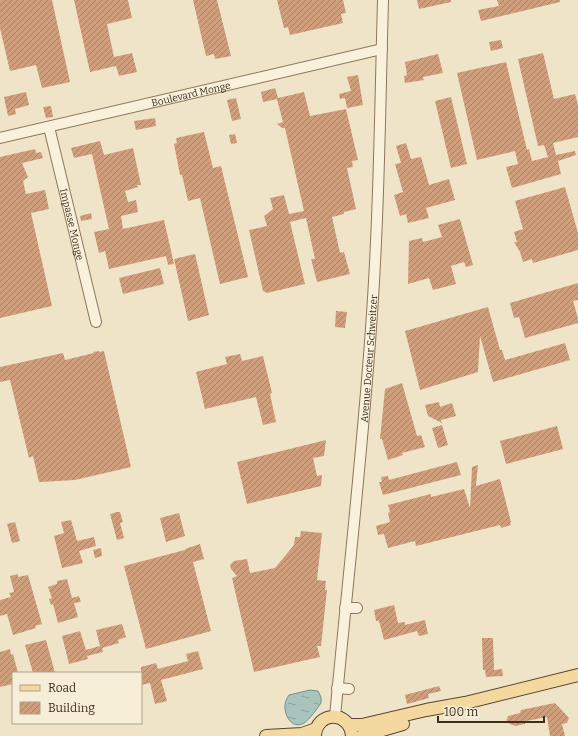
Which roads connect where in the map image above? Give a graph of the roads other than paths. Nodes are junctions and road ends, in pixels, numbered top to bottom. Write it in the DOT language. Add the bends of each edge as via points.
graph roads {
  1 [pos="383,0"];
  2 [pos="382,49"];
  3 [pos="48,127"];
  4 [pos="0,138"];
  5 [pos="96,322"];
  6 [pos="345,608"];
  7 [pos="357,608"];
  8 [pos="578,675"];
  9 [pos="337,688"];
  10 [pos="349,689"];
  11 [pos="465,703"];
  12 [pos="335,717"];
  13 [pos="351,730"];
  14 [pos="316,732"];
  15 [pos="266,736"];
  16 [pos="362,736"];
  1 -- 2 [label="street, Avenue Docteur Schweitzer"];
  2 -- 3 [label="street, Boulevard Monge"];
  2 -- 6 [label="street, Avenue Docteur Schweitzer" via="376,255"];
  3 -- 4 [label="street, Boulevard Monge"];
  3 -- 5 [label="street, Impasse Monge"];
  6 -- 7 [label="street"];
  6 -- 9 [label="street, Avenue Docteur Schweitzer"];
  8 -- 11 [label="main road"];
  9 -- 10 [label="street"];
  9 -- 12 [label="street, Avenue Docteur Schweitzer"];
  11 -- 13 [label="main road" via="362,725"];
  11 -- 16 [label="main road"];
  12 -- 13 [label="main road" via="340,718"];
  12 -- 14 [label="main road" via="324,720"];
  14 -- 15 [label="main road"];
}
